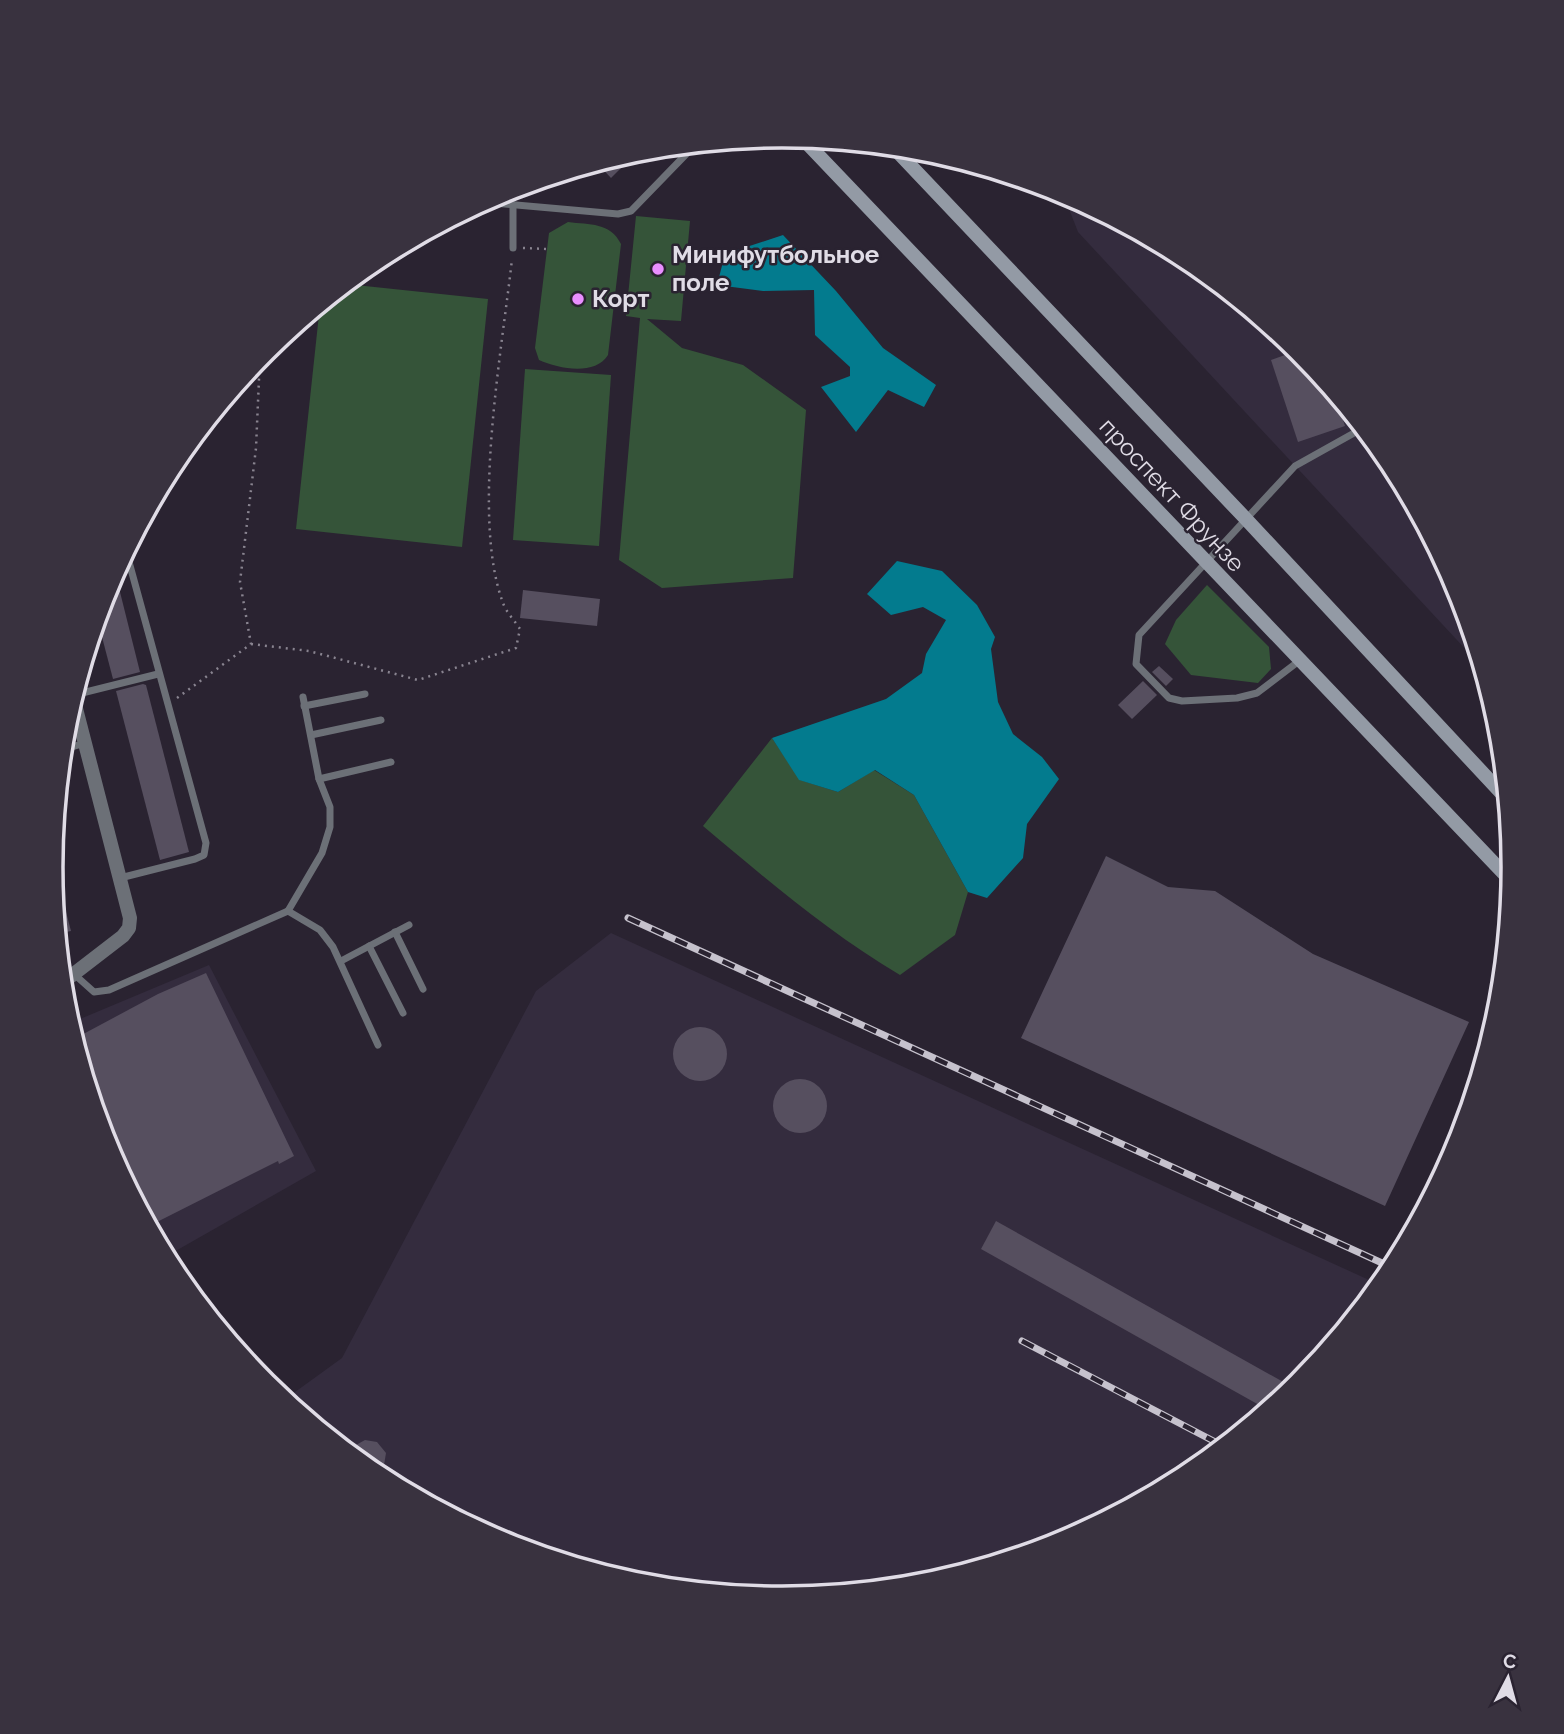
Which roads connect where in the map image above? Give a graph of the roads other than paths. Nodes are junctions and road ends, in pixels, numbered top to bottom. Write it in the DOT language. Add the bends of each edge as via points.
graph roads {
  1 [pos="813,149"];
  2 [pos="686,154"];
  3 [pos="904,159"];
  4 [pos="504,204"];
  5 [pos="513,205"];
  6 [pos="513,248"];
  7 [pos="1355,433"];
  8 [pos="1245,518"];
  9 [pos="1205,563"];
  10 [pos="130,565"];
  11 [pos="1298,661"];
  12 [pos="158,674"];
  13 [pos="84,693"];
  14 [pos="365,694"];
  15 [pos="79,717"];
  16 [pos="381,720"];
  17 [pos="311,735"];
  18 [pos="87,743"];
  19 [pos="74,747"];
  20 [pos="391,762"];
  21 [pos="320,779"];
  22 [pos="1496,787"];
  23 [pos="1501,870"];
  24 [pos="120,878"];
  25 [pos="288,911"];
  26 [pos="409,925"];
  27 [pos="396,932"];
  28 [pos="369,946"];
  29 [pos="341,961"];
  30 [pos="72,976"];
  31 [pos="73,981"];
  32 [pos="423,989"];
  33 [pos="403,1013"];
  34 [pos="378,1045"];
  1 -- 9 [label="main road, проспект Фрунзе"];
  2 -- 5 [label="lane" via="631,211 618,214"];
  3 -- 8 [label="main road, проспект Фрунзе"];
  4 -- 5 [label="lane"];
  5 -- 6 [label="lane"];
  7 -- 8 [label="lane" via="1295,466"];
  8 -- 9 [label="lane"];
  8 -- 22 [label="main road, проспект Фрунзе"];
  9 -- 11 [label="main road, проспект Фрунзе"];
  9 -- 11 [label="lane" via="1139,635 1136,664 1169,698 1182,701 1257,693"];
  10 -- 12 [label="lane"];
  11 -- 23 [label="main road, проспект Фрунзе"];
  12 -- 13 [label="lane"];
  12 -- 24 [label="lane" via="206,843 205,855"];
  14 -- 17 [label="lane" via="303,701"];
  15 -- 18 [label="street"];
  16 -- 17 [label="lane"];
  17 -- 21 [label="lane"];
  18 -- 19 [label="lane"];
  18 -- 24 [label="street"];
  20 -- 21 [label="lane"];
  21 -- 25 [label="lane" via="330,807 330,827 322,853"];
  24 -- 30 [label="street" via="130,929"];
  25 -- 29 [label="lane" via="320,930"];
  25 -- 31 [label="lane" via="109,990 94,992"];
  26 -- 27 [label="lane"];
  27 -- 28 [label="lane"];
  27 -- 32 [label="lane"];
  28 -- 29 [label="lane"];
  28 -- 33 [label="lane"];
  29 -- 34 [label="lane"];
}
